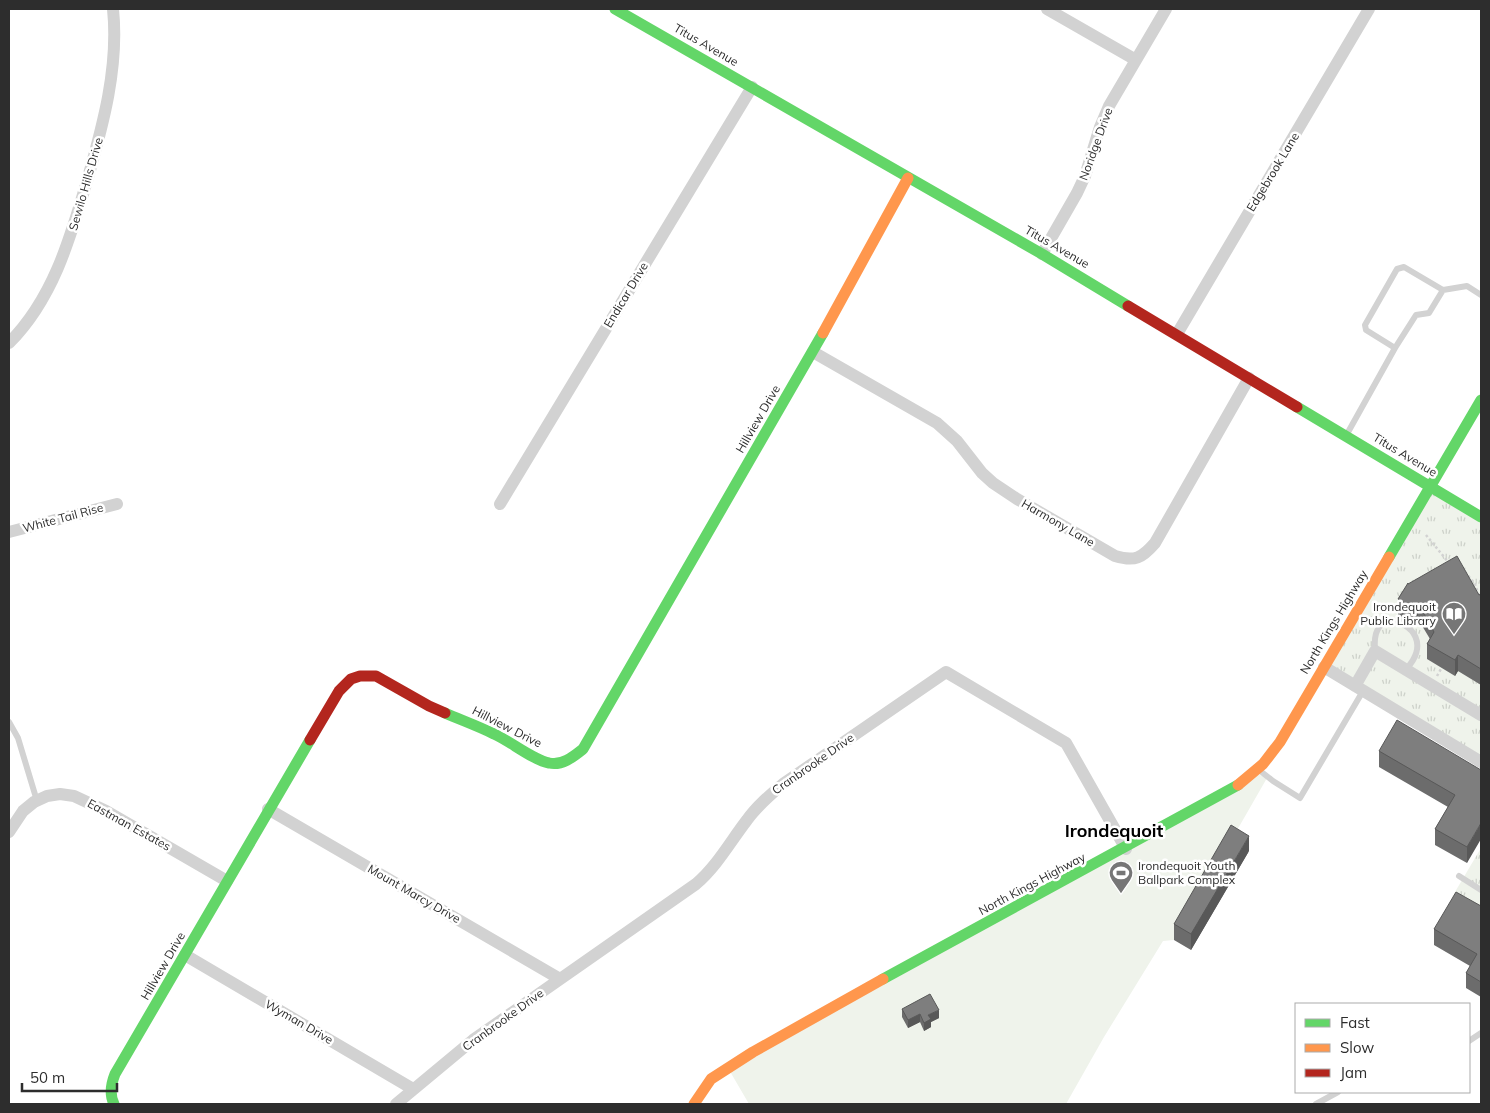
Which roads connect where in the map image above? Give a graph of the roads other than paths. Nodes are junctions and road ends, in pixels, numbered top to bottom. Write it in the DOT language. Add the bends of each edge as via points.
graph roads {
  1 [pos="113,9"];
  2 [pos="615,9"];
  3 [pos="1048,9"];
  4 [pos="1166,9"];
  5 [pos="1369,9"];
  6 [pos="1136,60"];
  7 [pos="752,87"];
  8 [pos="908,178"];
  9 [pos="1042,254"];
  10 [pos="1443,290"];
  11 [pos="1481,295"];
  12 [pos="1177,334"];
  13 [pos="9,343"];
  14 [pos="1394,348"];
  15 [pos="813,352"];
  16 [pos="1249,378"];
  17 [pos="1481,400"];
  18 [pos="1346,436"];
  19 [pos="1430,486"];
  20 [pos="118,504"];
  21 [pos="500,504"];
  22 [pos="1481,517"];
  23 [pos="9,532"];
  24 [pos="1375,650"];
  25 [pos="1324,667"];
  26 [pos="1406,670"];
  27 [pos="1359,688"];
  28 [pos="1481,715"];
  29 [pos="9,722"];
  30 [pos="1481,762"];
  31 [pos="1258,770"];
  32 [pos="37,801"];
  33 [pos="268,809"];
  34 [pos="9,832"];
  35 [pos="1126,849"];
  36 [pos="1459,876"];
  37 [pos="227,881"];
  38 [pos="1481,888"];
  39 [pos="185,955"];
  40 [pos="560,979"];
  41 [pos="1481,1033"];
  42 [pos="1470,1040"];
  43 [pos="413,1090"];
  44 [pos="1336,1093"];
  45 [pos="114,1104"];
  46 [pos="396,1104"];
  47 [pos="694,1104"];
  48 [pos="1316,1104"];
  1 -- 13 [label="street, Sewilo Hills Drive" via="114,44 104,118 72,234 48,289"];
  2 -- 7 [label="street, Titus Avenue"];
  3 -- 6 [label="street"];
  4 -- 6 [label="street, Noridge Drive"];
  5 -- 12 [label="street, Edgebrook Lane"];
  6 -- 9 [label="street, Noridge Drive" via="1109,106 1077,193"];
  7 -- 8 [label="street, Titus Avenue"];
  7 -- 21 [label="street, Endicar Drive"];
  8 -- 9 [label="street, Titus Avenue"];
  8 -- 15 [label="street, Hillview Drive"];
  9 -- 12 [label="street, Titus Avenue"];
  10 -- 11 [label="lane" via="1467,286"];
  10 -- 14 [label="lane" via="1429,312 1416,315"];
  10 -- 14 [label="lane" via="1404,267 1397,268 1366,325 1366,330"];
  12 -- 16 [label="street, Titus Avenue"];
  14 -- 18 [label="lane"];
  15 -- 16 [label="street, Harmony Lane" via="937,424 982,473 1017,499 1125,559 1136,559 1146,554 1155,543"];
  15 -- 33 [label="street, Hillview Drive" via="591,737 578,754 560,763 549,763 495,734 429,706 376,676 359,675 339,691"];
  16 -- 18 [label="street, Titus Avenue"];
  17 -- 19 [label="street, North Kings Highway"];
  18 -- 19 [label="street, Titus Avenue"];
  19 -- 22 [label="street, Titus Avenue"];
  19 -- 25 [label="street, North Kings Highway"];
  20 -- 23 [label="street, White Tail Rise"];
  24 -- 26 [label="street"];
  24 -- 26 [label="lane" via="1378,627 1386,620 1395,620 1413,631 1418,652"];
  24 -- 27 [label="street"];
  25 -- 27 [label="street"];
  25 -- 31 [label="street, North Kings Highway" via="1280,742"];
  26 -- 28 [label="street"];
  27 -- 30 [label="street"];
  27 -- 31 [label="lane" via="1300,798"];
  29 -- 32 [label="lane" via="18,738"];
  31 -- 35 [label="street, North Kings Highway" via="1232,790"];
  32 -- 34 [label="street, Eastman Estates" via="24,811"];
  32 -- 37 [label="street, Eastman Estates" via="60,794 89,802"];
  33 -- 37 [label="street, Hillview Drive"];
  33 -- 40 [label="street, Mount Marcy Drive"];
  35 -- 40 [label="street, Cranbrooke Drive" via="1066,743 946,672 783,784 763,801 716,864 696,884"];
  35 -- 47 [label="street, North Kings Highway" via="753,1052 711,1079"];
  36 -- 38 [label="lane"];
  37 -- 39 [label="street, Hillview Drive"];
  39 -- 43 [label="street, Wyman Drive"];
  39 -- 45 [label="street, Hillview Drive" via="115,1074 110,1087"];
  40 -- 43 [label="street, Cranbrooke Drive" via="473,1040"];
  41 -- 42 [label="lane"];
  43 -- 46 [label="street, Cranbrooke Drive"];
  44 -- 48 [label="lane"];
}
